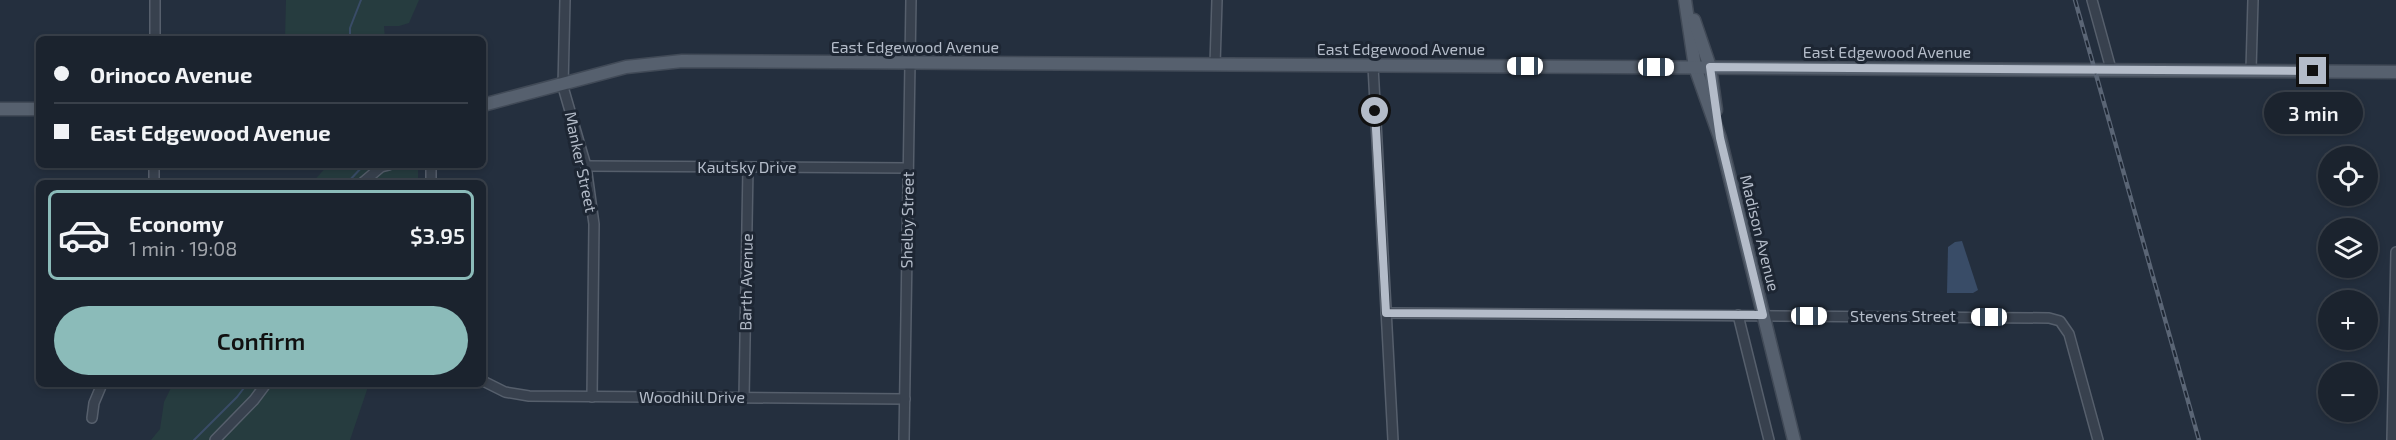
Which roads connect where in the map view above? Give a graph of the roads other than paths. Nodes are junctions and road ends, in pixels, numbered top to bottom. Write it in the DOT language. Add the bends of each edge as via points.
graph roads {
  1 [pos="155,0"];
  2 [pos="565,0"];
  3 [pos="911,0"];
  4 [pos="1217,0"];
  5 [pos="1686,0"];
  6 [pos="2092,0"];
  7 [pos="2253,0"];
  8 [pos="155,36"];
  9 [pos="910,64"];
  10 [pos="1215,65"];
  11 [pos="1373,66"];
  12 [pos="1695,67"];
  13 [pos="1710,67"];
  14 [pos="2111,69"];
  15 [pos="2251,70"];
  16 [pos="2396,72"];
  17 [pos="563,84"];
  18 [pos="486,104"];
  19 [pos="0,109"];
  20 [pos="36,109"];
  21 [pos="1720,138"];
  22 [pos="586,166"];
  23 [pos="748,167"];
  24 [pos="381,168"];
  25 [pos="908,168"];
  26 [pos="366,180"];
  27 [pos="2396,252"];
  28 [pos="1386,313"];
  29 [pos="1738,315"];
  30 [pos="1763,315"];
  31 [pos="486,383"];
  32 [pos="101,387"];
  33 [pos="264,387"];
  34 [pos="592,397"];
  35 [pos="744,398"];
  36 [pos="905,399"];
  37 [pos="92,418"];
  38 [pos="215,440"];
  39 [pos="904,440"];
  40 [pos="1393,440"];
  41 [pos="1769,440"];
  42 [pos="1794,440"];
  43 [pos="2098,440"];
  44 [pos="2392,440"];
  1 -- 8 [label="street"];
  2 -- 17 [label="street, Manker Street"];
  3 -- 9 [label="street, Shelby Street"];
  4 -- 10 [label="street"];
  5 -- 12 [label="main road, Madison Avenue"];
  5 -- 13 [label="main road, Madison Avenue"];
  6 -- 14 [label="street"];
  7 -- 15 [label="street"];
  9 -- 10 [label="main road, East Edgewood Avenue"];
  9 -- 17 [label="main road, East Edgewood Avenue" via="671,61 626,67"];
  9 -- 25 [label="street, Shelby Street"];
  10 -- 11 [label="main road, East Edgewood Avenue"];
  11 -- 12 [label="main road, East Edgewood Avenue"];
  11 -- 28 [label="street"];
  12 -- 13 [label="main road, East Edgewood Avenue"];
  12 -- 21 [label="main road, Madison Avenue"];
  13 -- 14 [label="main road, East Edgewood Avenue"];
  13 -- 21 [label="main road, Madison Avenue"];
  14 -- 15 [label="main road, East Edgewood Avenue"];
  15 -- 16 [label="main road, East Edgewood Avenue"];
  17 -- 18 [label="main road, East Edgewood Avenue"];
  17 -- 22 [label="street, Manker Street"];
  19 -- 20 [label="main road"];
  21 -- 30 [label="main road, Madison Avenue"];
  22 -- 23 [label="street, Kautsky Drive"];
  22 -- 34 [label="street, Manker Street" via="594,232"];
  23 -- 25 [label="street, Kautsky Drive"];
  23 -- 35 [label="street, Barth Avenue"];
  24 -- 26 [label="street"];
  25 -- 36 [label="street, Shelby Street"];
  27 -- 44 [label="street"];
  28 -- 29 [label="street, Stevens Street"];
  28 -- 40 [label="street"];
  29 -- 30 [label="street, Stevens Street"];
  29 -- 41 [label="street"];
  30 -- 42 [label="main road, Madison Avenue"];
  30 -- 43 [label="street, Stevens Street" via="2038,317 2060,321 2069,334"];
  31 -- 34 [label="street, Woodhill Drive" via="517,395"];
  32 -- 37 [label="street"];
  33 -- 38 [label="street"];
  34 -- 35 [label="street, Woodhill Drive"];
  35 -- 36 [label="street, Woodhill Drive"];
  36 -- 39 [label="street, Shelby Street"];
}
